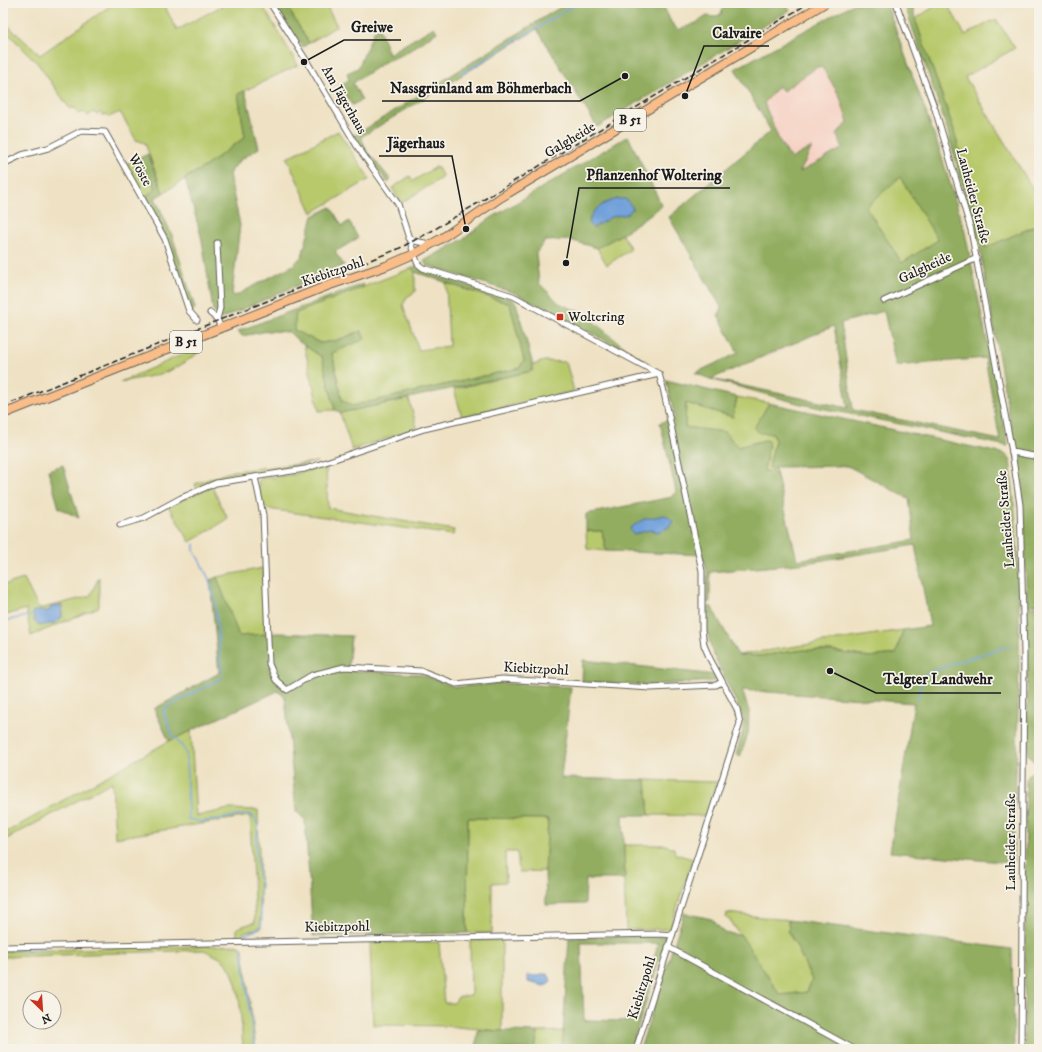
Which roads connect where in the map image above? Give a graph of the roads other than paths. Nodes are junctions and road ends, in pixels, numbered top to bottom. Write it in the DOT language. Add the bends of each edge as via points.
graph roads {
  1 [pos="270,3"];
  2 [pos="825,3"];
  3 [pos="896,3"];
  4 [pos="3,164"];
  5 [pos="408,238"];
  6 [pos="217,243"];
  7 [pos="432,244"];
  8 [pos="414,254"];
  9 [pos="977,258"];
  10 [pos="884,301"];
  11 [pos="210,313"];
  12 [pos="217,319"];
  13 [pos="197,320"];
  14 [pos="221,328"];
  15 [pos="659,374"];
  16 [pos="3,414"];
  17 [pos="1012,452"];
  18 [pos="1039,457"];
  19 [pos="255,477"];
  20 [pos="120,525"];
  21 [pos="722,682"];
  22 [pos="672,935"];
  23 [pos="3,947"];
  24 [pos="668,947"];
  25 [pos="636,1049"];
  26 [pos="854,1049"];
  27 [pos="1021,1049"];
  1 -- 5 [label="street, Am Jägerhaus" via="357,146 398,204"];
  2 -- 7 [label="main road, Galgheide / B 51" via="500,198"];
  3 -- 9 [label="street, Lauheider Straße" via="946,142"];
  4 -- 13 [label="street, Wöste" via="22,155 54,146 81,130 105,132 165,240 189,311"];
  5 -- 7 [label="street"];
  5 -- 8 [label="street, Am Jägerhaus"];
  6 -- 12 [label="street" via="220,308"];
  7 -- 8 [label="main road, Galgheide / B 51"];
  8 -- 14 [label="main road, Kiebitzpohl / B 51"];
  8 -- 15 [label="street" via="418,264 424,268 513,296"];
  9 -- 10 [label="street, Galgheide"];
  9 -- 17 [label="street, Lauheider Straße"];
  11 -- 12 [label="street"];
  12 -- 14 [label="street"];
  14 -- 16 [label="main road, Kiebitzpohl / B 51"];
  15 -- 19 [label="street" via="424,429 317,466"];
  15 -- 21 [label="street, Kiebitzpohl" via="702,571 704,645"];
  17 -- 18 [label="street"];
  17 -- 27 [label="street, Lauheider Straße" via="1020,505 1024,606"];
  19 -- 20 [label="street" via="216,483 144,518"];
  19 -- 21 [label="street, Kiebitzpohl" via="263,515 269,664 276,680 287,690 312,675 344,667 422,671 456,684 502,679 651,688 716,685"];
  21 -- 22 [label="street, Kiebitzpohl" via="739,717 740,729"];
  22 -- 23 [label="street, Kiebitzpohl"];
  22 -- 24 [label="street, Kiebitzpohl"];
  24 -- 25 [label="street, Kiebitzpohl"];
  24 -- 26 [label="street"];
}
